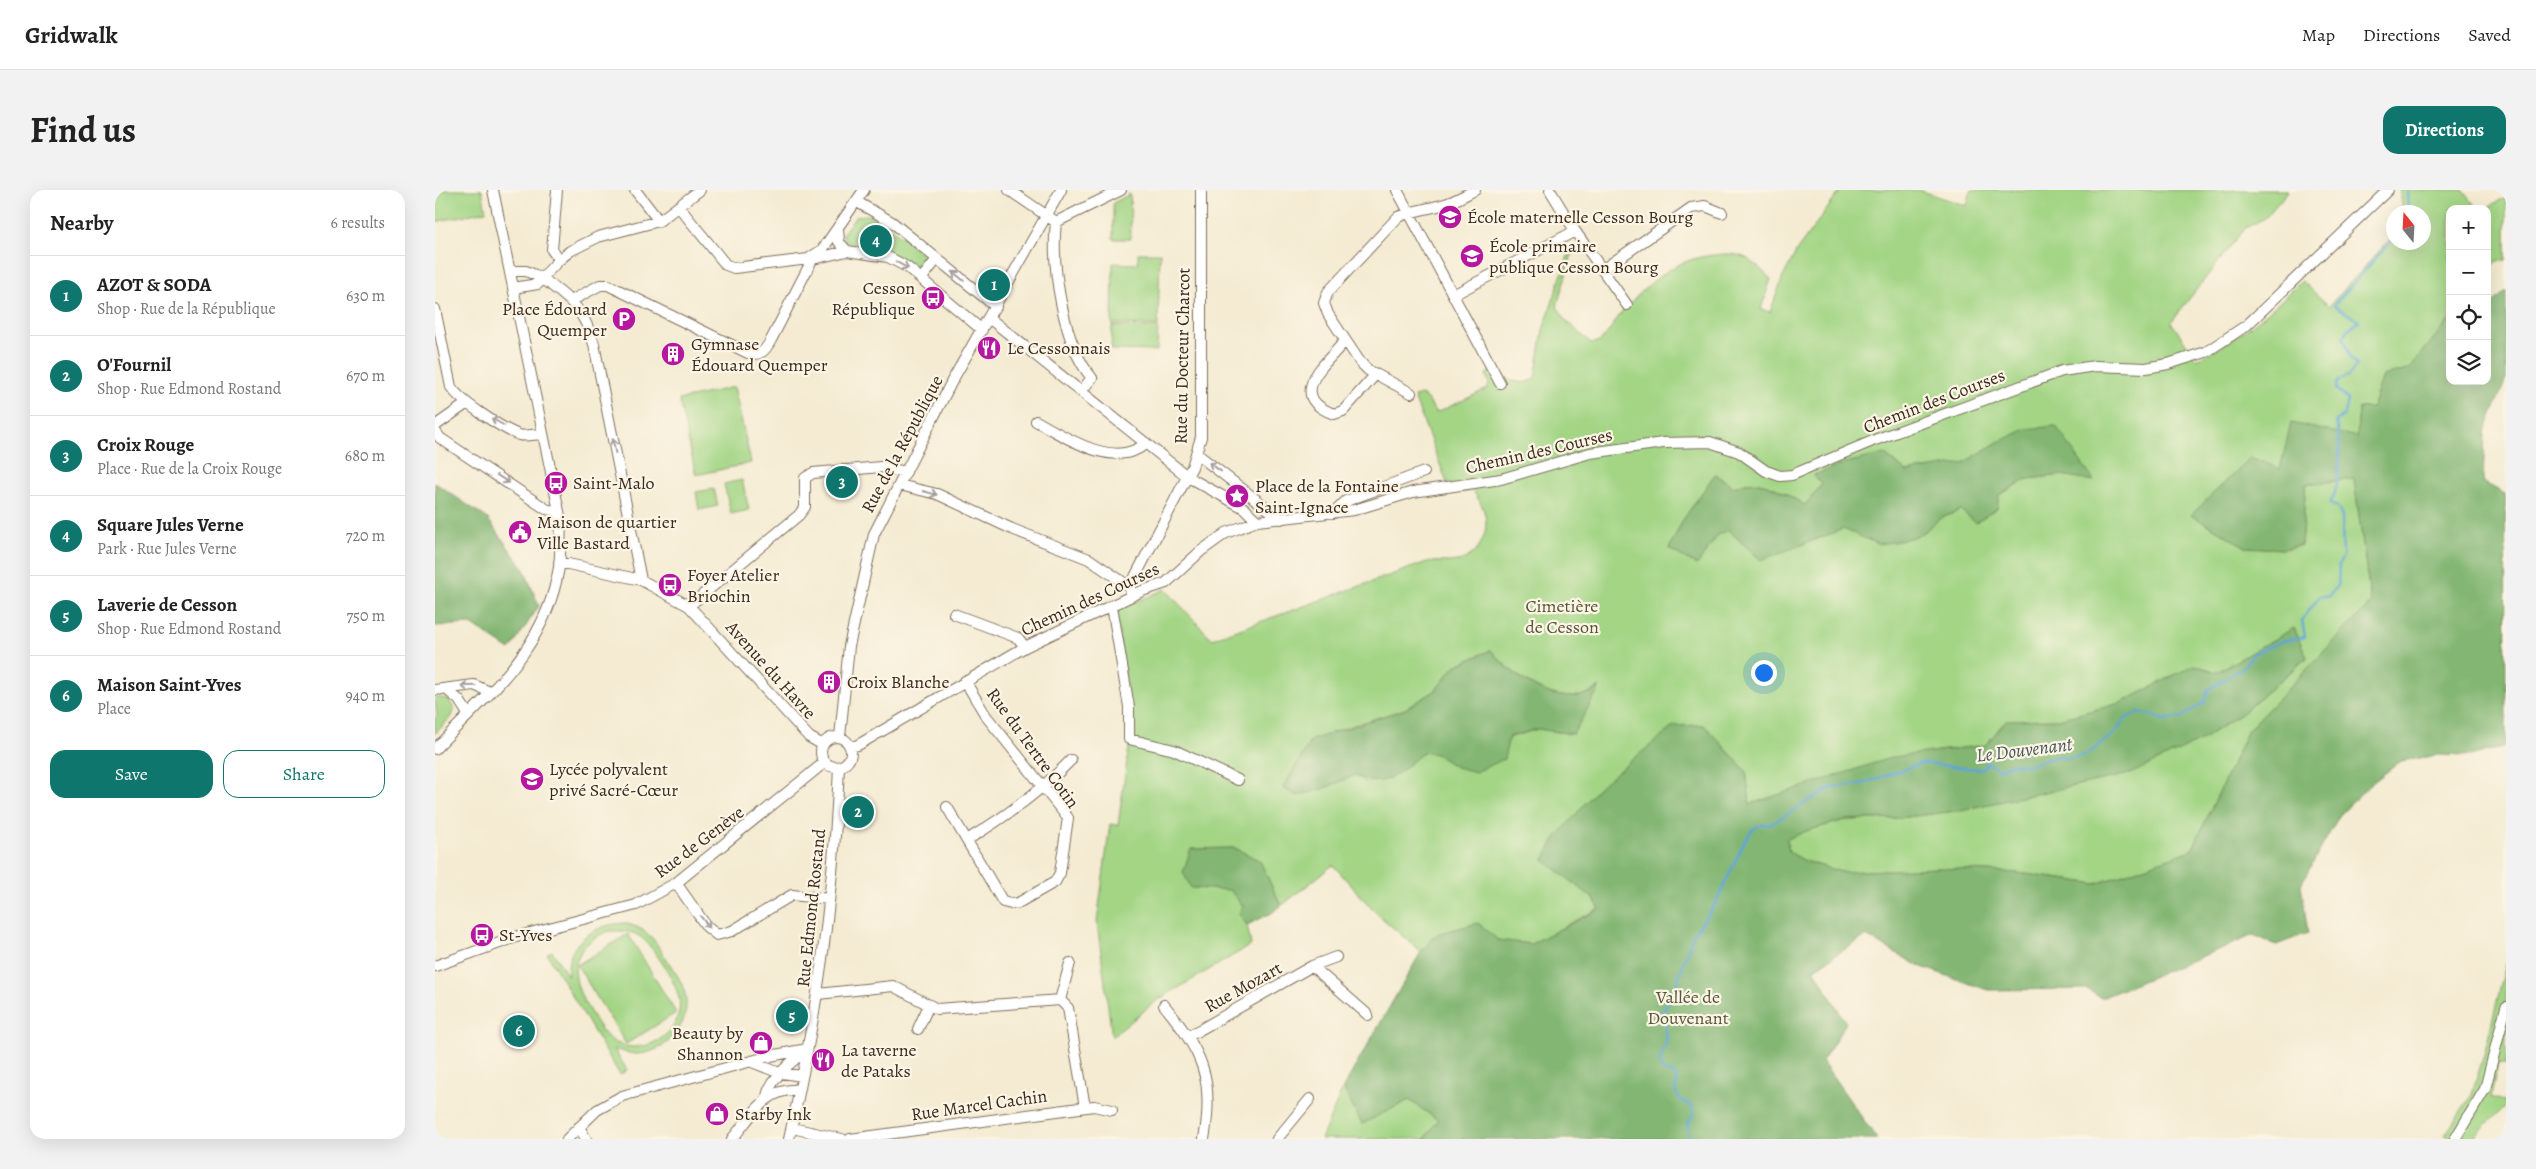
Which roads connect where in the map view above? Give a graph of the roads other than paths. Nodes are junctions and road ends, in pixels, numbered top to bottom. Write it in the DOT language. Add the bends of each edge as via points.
graph roads {
  1 [pos="493,190"];
  2 [pos="557,190"];
  3 [pos="635,190"];
  4 [pos="700,190"];
  5 [pos="864,190"];
  6 [pos="1009,190"];
  7 [pos="1061,190"];
  8 [pos="1121,190"];
  9 [pos="1201,190"];
  10 [pos="1397,190"];
  11 [pos="1475,190"];
  12 [pos="1550,190"];
  13 [pos="2388,190"];
  14 [pos="857,202"];
  15 [pos="679,206"];
  16 [pos="1409,211"];
  17 [pos="1722,213"];
  18 [pos="1051,219"];
  19 [pos="659,222"];
  20 [pos="838,228"];
  21 [pos="1575,231"];
  22 [pos="847,251"];
  23 [pos="811,257"];
  24 [pos="937,259"];
  25 [pos="559,260"];
  26 [pos="1602,270"];
  27 [pos="510,271"];
  28 [pos="542,278"];
  29 [pos="922,278"];
  30 [pos="513,288"];
  31 [pos="1453,295"];
  32 [pos="571,301"];
  33 [pos="1627,305"];
  34 [pos="996,307"];
  35 [pos="435,309"];
  36 [pos="989,318"];
  37 [pos="983,330"];
  38 [pos="1345,341"];
  39 [pos="1376,374"];
  40 [pos="1499,383"];
  41 [pos="1082,390"];
  42 [pos="1411,393"];
  43 [pos="466,404"];
  44 [pos="1036,421"];
  45 [pos="435,426"];
  46 [pos="435,430"];
  47 [pos="543,434"];
  48 [pos="1146,443"];
  49 [pos="1197,454"];
  50 [pos="906,472"];
  51 [pos="1424,472"];
  52 [pos="1188,477"];
  53 [pos="899,485"];
  54 [pos="559,512"];
  55 [pos="1334,513"];
  56 [pos="1281,519"];
  57 [pos="1257,521"];
  58 [pos="559,562"];
  59 [pos="641,580"];
  60 [pos="1131,592"];
  61 [pos="689,606"];
  62 [pos="1112,606"];
  63 [pos="954,614"];
  64 [pos="1025,647"];
  65 [pos="965,681"];
  66 [pos="440,690"];
  67 [pos="490,692"];
  68 [pos="468,714"];
  69 [pos="840,737"];
  70 [pos="823,744"];
  71 [pos="850,748"];
  72 [pos="435,749"];
  73 [pos="1071,760"];
  74 [pos="825,762"];
  75 [pos="839,767"];
  76 [pos="1239,780"];
  77 [pos="1043,786"];
  78 [pos="947,807"];
  79 [pos="967,840"];
  80 [pos="676,883"];
  81 [pos="829,899"];
  82 [pos="1336,957"];
  83 [pos="1070,963"];
  84 [pos="435,966"];
  85 [pos="1312,966"];
  86 [pos="818,994"];
  87 [pos="1060,1000"];
  88 [pos="1165,1005"];
  89 [pos="929,1006"];
  90 [pos="2506,1007"];
  91 [pos="1368,1015"];
  92 [pos="918,1029"];
  93 [pos="1189,1036"];
  94 [pos="807,1049"];
  95 [pos="752,1062"];
  96 [pos="782,1073"];
  97 [pos="801,1076"];
  98 [pos="799,1090"];
  99 [pos="767,1097"];
  100 [pos="1310,1099"];
  101 [pos="1085,1107"];
  102 [pos="1112,1110"];
  103 [pos="579,1127"];
  104 [pos="792,1128"];
  105 [pos="567,1139"];
  106 [pos="586,1139"];
  107 [pos="732,1139"];
  108 [pos="789,1139"];
  109 [pos="842,1139"];
  110 [pos="850,1139"];
  111 [pos="1204,1139"];
  112 [pos="1277,1139"];
  113 [pos="2455,1139"];
  1 -- 27 [label="street"];
  2 -- 25 [label="street" via="552,250"];
  3 -- 19 [label="street"];
  4 -- 15 [label="street"];
  5 -- 14 [label="street"];
  6 -- 18 [label="street"];
  7 -- 18 [label="street, Rue de la République"];
  8 -- 18 [label="street"];
  9 -- 49 [label="street, Rue du Docteur Charcot" via="1201,437"];
  10 -- 16 [label="street"];
  11 -- 16 [label="street" via="1448,203"];
  12 -- 21 [label="street"];
  13 -- 55 [label="street, Chemin des Courses" via="2247,325 2206,352 2168,364 2125,368 2095,366 2062,371 1875,440 1792,475 1780,476 1766,471 1739,452 1709,442 1663,443 1590,453 1509,477 1413,492"];
  14 -- 20 [label="street"];
  14 -- 24 [label="street" via="892,222"];
  15 -- 19 [label="street"];
  15 -- 23 [label="street" via="726,265 734,268"];
  16 -- 31 [label="street"];
  16 -- 38 [label="street" via="1398,217 1328,292 1324,303"];
  17 -- 26 [label="street" via="1705,206 1691,208"];
  18 -- 34 [label="street, Rue de la République"];
  18 -- 41 [label="street" via="1067,329 1078,359 1092,378"];
  19 -- 25 [label="street" via="598,237"];
  20 -- 22 [label="street" via="839,242"];
  20 -- 23 [label="street" via="822,250"];
  21 -- 26 [label="street"];
  21 -- 31 [label="street"];
  22 -- 23 [label="street"];
  22 -- 29 [label="street, one-way" via="887,257"];
  23 -- 32 [label="street" via="771,340 760,354 748,353 608,285 600,285"];
  24 -- 29 [label="street"];
  34 -- 24 [label="street, one-way"];
  25 -- 28 [label="street"];
  26 -- 33 [label="street"];
  27 -- 28 [label="street" via="526,270"];
  27 -- 30 [label="street"];
  28 -- 30 [label="street" via="537,284"];
  28 -- 32 [label="street"];
  29 -- 37 [label="street"];
  30 -- 47 [label="street"];
  31 -- 40 [label="street"];
  59 -- 32 [label="street, one-way" via="594,344 587,321"];
  34 -- 36 [label="street, Rue de la République"];
  35 -- 43 [label="street" via="451,387"];
  36 -- 37 [label="street, Rue de la République"];
  36 -- 41 [label="street"];
  37 -- 50 [label="street, Rue de la République"];
  38 -- 39 [label="street" via="1360,362"];
  38 -- 39 [label="street" via="1312,380 1309,391 1313,400 1325,411 1334,414 1343,411"];
  39 -- 42 [label="street"];
  41 -- 48 [label="street"];
  43 -- 45 [label="street"];
  47 -- 43 [label="street, one-way" via="520,436"];
  44 -- 48 [label="street" via="1079,445 1097,451 1131,452"];
  46 -- 54 [label="street, one-way" via="440,438 546,509"];
  47 -- 54 [label="street"];
  48 -- 52 [label="street"];
  49 -- 52 [label="street, Rue du Docteur Charcot"];
  56 -- 49 [label="street, one-way"];
  50 -- 53 [label="street, Rue de la République"];
  50 -- 61 [label="street" via="881,467 813,473 805,478 805,508 799,515"];
  51 -- 55 [label="street" via="1345,501"];
  52 -- 57 [label="street" via="1244,508"];
  52 -- 60 [label="street, Rue du Docteur Charcot" via="1147,550"];
  53 -- 60 [label="street, one-way" via="937,494 1012,529 1089,559"];
  53 -- 69 [label="street, Rue de la République" via="879,522 869,553 849,646"];
  54 -- 58 [label="street"];
  55 -- 56 [label="street, Chemin des Courses"];
  56 -- 57 [label="street, Chemin des Courses"];
  57 -- 60 [label="street, Chemin des Courses" via="1226,533 1166,583"];
  58 -- 59 [label="street, Avenue du Havre"];
  58 -- 67 [label="street" via="548,607 532,642 512,671"];
  59 -- 61 [label="street, Avenue du Havre"];
  60 -- 62 [label="street, Chemin des Courses"];
  61 -- 70 [label="street, Avenue du Havre" via="809,737"];
  62 -- 64 [label="street, Chemin des Courses"];
  62 -- 76 [label="street" via="1129,707 1129,739 1174,750"];
  63 -- 64 [label="street" via="1018,638"];
  64 -- 65 [label="street, Chemin des Courses"];
  65 -- 71 [label="street, Chemin des Courses"];
  65 -- 77 [label="street, Rue du Tertre Cotin" via="986,716"];
  67 -- 66 [label="street, one-way" via="474,685"];
  66 -- 68 [label="street" via="459,700"];
  67 -- 68 [label="street"];
  68 -- 72 [label="street"];
  69 -- 70 [label="street"];
  69 -- 71 [label="street"];
  70 -- 74 [label="street" via="821,755"];
  71 -- 75 [label="street" via="849,760"];
  73 -- 77 [label="street"];
  74 -- 75 [label="street"];
  74 -- 80 [label="street, Rue de Genève"];
  75 -- 81 [label="street, Rue Edmond Rostand"];
  77 -- 79 [label="street" via="1000,821"];
  77 -- 79 [label="street, Rue du Tertre Cotin" via="1068,818 1055,882 1018,903 1003,902"];
  78 -- 79 [label="street"];
  80 -- 81 [label="street, one-way" via="707,927 717,935 732,931 792,895"];
  80 -- 84 [label="street, Rue de Genève" via="636,905 519,936"];
  81 -- 86 [label="street, Rue Edmond Rostand"];
  82 -- 85 [label="street, Rue Mozart"];
  83 -- 87 [label="street"];
  85 -- 91 [label="street"];
  85 -- 93 [label="street, Rue Mozart"];
  86 -- 89 [label="street" via="893,986"];
  86 -- 94 [label="street, Rue Edmond Rostand"];
  87 -- 89 [label="street" via="937,1010"];
  87 -- 101 [label="street" via="1068,1008"];
  88 -- 93 [label="street"];
  89 -- 92 [label="street"];
  90 -- 113 [label="street" via="2485,1089"];
  93 -- 111 [label="street" via="1208,1083"];
  94 -- 95 [label="street"];
  94 -- 96 [label="street"];
  94 -- 97 [label="street, Rue Edmond Rostand"];
  95 -- 96 [label="street"];
  95 -- 103 [label="street" via="622,1096 597,1110"];
  96 -- 97 [label="street"];
  96 -- 99 [label="street" via="768,1090"];
  97 -- 98 [label="street, Rue Edmond Rostand"];
  98 -- 99 [label="street" via="786,1088"];
  98 -- 104 [label="street, Rue Edmond Rostand"];
  99 -- 107 [label="street"];
  100 -- 112 [label="street"];
  101 -- 102 [label="street, Rue Marcel Cachin"];
  101 -- 110 [label="street, Rue Marcel Cachin"];
  103 -- 105 [label="street"];
  103 -- 106 [label="street"];
  104 -- 108 [label="street, Rue Edmond Rostand"];
  104 -- 109 [label="street"];
}
